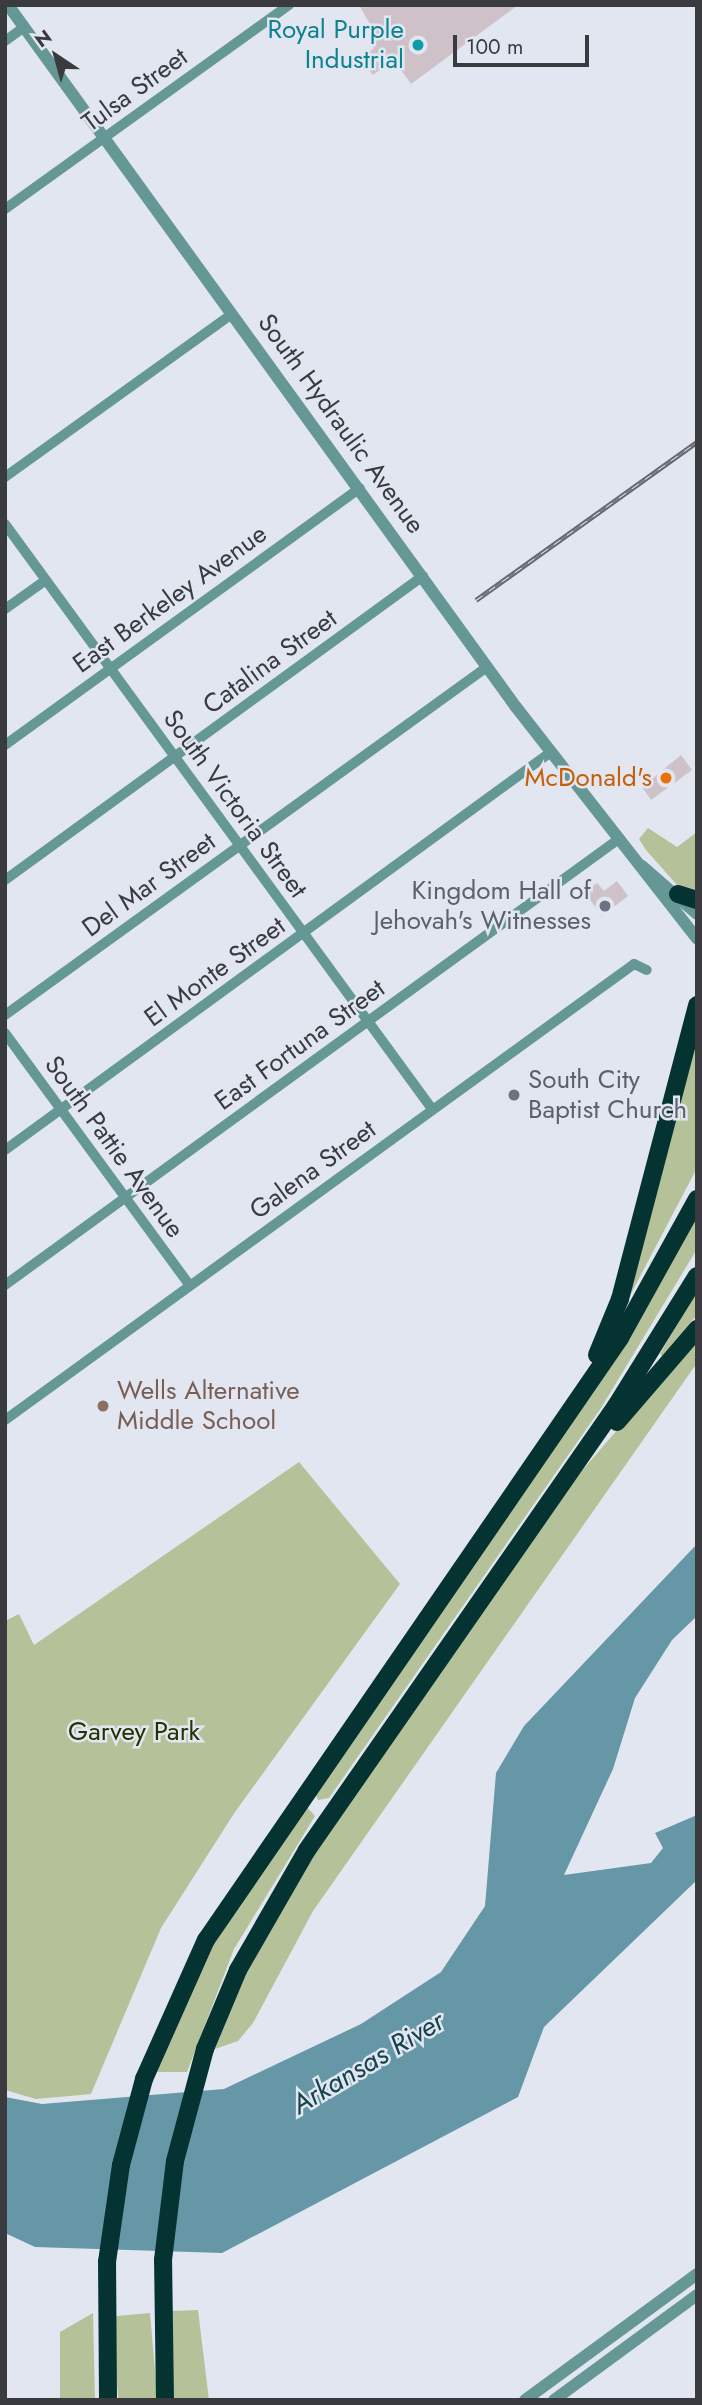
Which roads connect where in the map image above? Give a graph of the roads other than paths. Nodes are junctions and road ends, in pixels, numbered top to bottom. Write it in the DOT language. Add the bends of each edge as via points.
graph roads {
  1 [pos="8,5"];
  2 [pos="289,5"];
  3 [pos="24,27"];
  4 [pos="5,41"];
  5 [pos="104,139"];
  6 [pos="5,208"];
  7 [pos="232,314"];
  8 [pos="5,477"];
  9 [pos="360,488"];
  10 [pos="5,524"];
  11 [pos="423,576"];
  12 [pos="46,580"];
  13 [pos="5,609"];
  14 [pos="487,667"];
  15 [pos="111,669"];
  16 [pos="5,745"];
  17 [pos="551,752"];
  18 [pos="174,757"];
  19 [pos="620,838"];
  20 [pos="239,846"];
  21 [pos="642,866"];
  22 [pos="5,880"];
  23 [pos="678,894"];
  24 [pos="697,900"];
  25 [pos="697,914"];
  26 [pos="303,934"];
  27 [pos="697,939"];
  28 [pos="647,970"];
  29 [pos="697,1005"];
  30 [pos="5,1015"];
  31 [pos="368,1022"];
  32 [pos="5,1033"];
  33 [pos="432,1109"];
  34 [pos="61,1110"];
  35 [pos="5,1150"];
  36 [pos="125,1198"];
  37 [pos="697,1199"];
  38 [pos="697,1276"];
  39 [pos="5,1285"];
  40 [pos="190,1286"];
  41 [pos="697,1329"];
  42 [pos="5,1420"];
  43 [pos="542,1452"];
  44 [pos="552,1496"];
  45 [pos="697,2274"];
  46 [pos="697,2295"];
  47 [pos="108,2400"];
  48 [pos="165,2400"];
  49 [pos="525,2400"];
  50 [pos="554,2400"];
  1 -- 3 [label="street, South Hydraulic Avenue"];
  2 -- 5 [label="street, Tulsa Street"];
  3 -- 4 [label="street"];
  3 -- 5 [label="street, South Hydraulic Avenue"];
  5 -- 6 [label="street, Tulsa Street"];
  5 -- 7 [label="street, South Hydraulic Avenue"];
  7 -- 8 [label="street"];
  7 -- 9 [label="street, South Hydraulic Avenue"];
  9 -- 11 [label="street, South Hydraulic Avenue"];
  9 -- 15 [label="street, East Berkeley Avenue"];
  10 -- 12 [label="street, South Victoria Street"];
  11 -- 14 [label="street, South Hydraulic Avenue"];
  11 -- 18 [label="street, Catalina Street"];
  12 -- 13 [label="street"];
  12 -- 15 [label="street, South Victoria Street"];
  14 -- 17 [label="street, South Hydraulic Avenue"];
  14 -- 20 [label="street, Del Mar Street"];
  15 -- 16 [label="street, East Berkeley Avenue"];
  15 -- 18 [label="street, South Victoria Street"];
  17 -- 19 [label="street, South Hydraulic Avenue"];
  17 -- 26 [label="street, El Monte Street"];
  18 -- 20 [label="street, South Victoria Street"];
  18 -- 22 [label="street, Catalina Street"];
  19 -- 21 [label="street, South Hydraulic Avenue"];
  19 -- 31 [label="street, East Fortuna Street"];
  20 -- 26 [label="street, South Victoria Street"];
  20 -- 30 [label="street, Del Mar Street"];
  21 -- 23 [label="street, South Hydraulic Avenue"];
  21 -- 27 [label="street, South Hydraulic Avenue"];
  23 -- 24 [label="highway"];
  23 -- 25 [label="street, South Hydraulic Avenue"];
  26 -- 31 [label="street, South Victoria Street"];
  26 -- 34 [label="street, El Monte Street"];
  28 -- 33 [label="street, Galena Street" via="634,964"];
  29 -- 43 [label="highway" via="607,1337"];
  31 -- 33 [label="street, South Victoria Street"];
  31 -- 36 [label="street, East Fortuna Street"];
  32 -- 34 [label="street, South Pattie Avenue"];
  33 -- 40 [label="street, Galena Street"];
  34 -- 35 [label="street, El Monte Street"];
  34 -- 36 [label="street, South Pattie Avenue"];
  36 -- 39 [label="street, East Fortuna Street"];
  36 -- 40 [label="street, South Pattie Avenue"];
  37 -- 43 [label="highway" via="645,1298"];
  38 -- 44 [label="highway"];
  40 -- 42 [label="street, Galena Street"];
  41 -- 44 [label="highway"];
  43 -- 47 [label="highway" via="228,1903 159,2042 121,2165 105,2312"];
  44 -- 48 [label="highway" via="277,1896 205,2049 175,2161 161,2311"];
  45 -- 49 [label="street"];
  46 -- 50 [label="street"];
}
